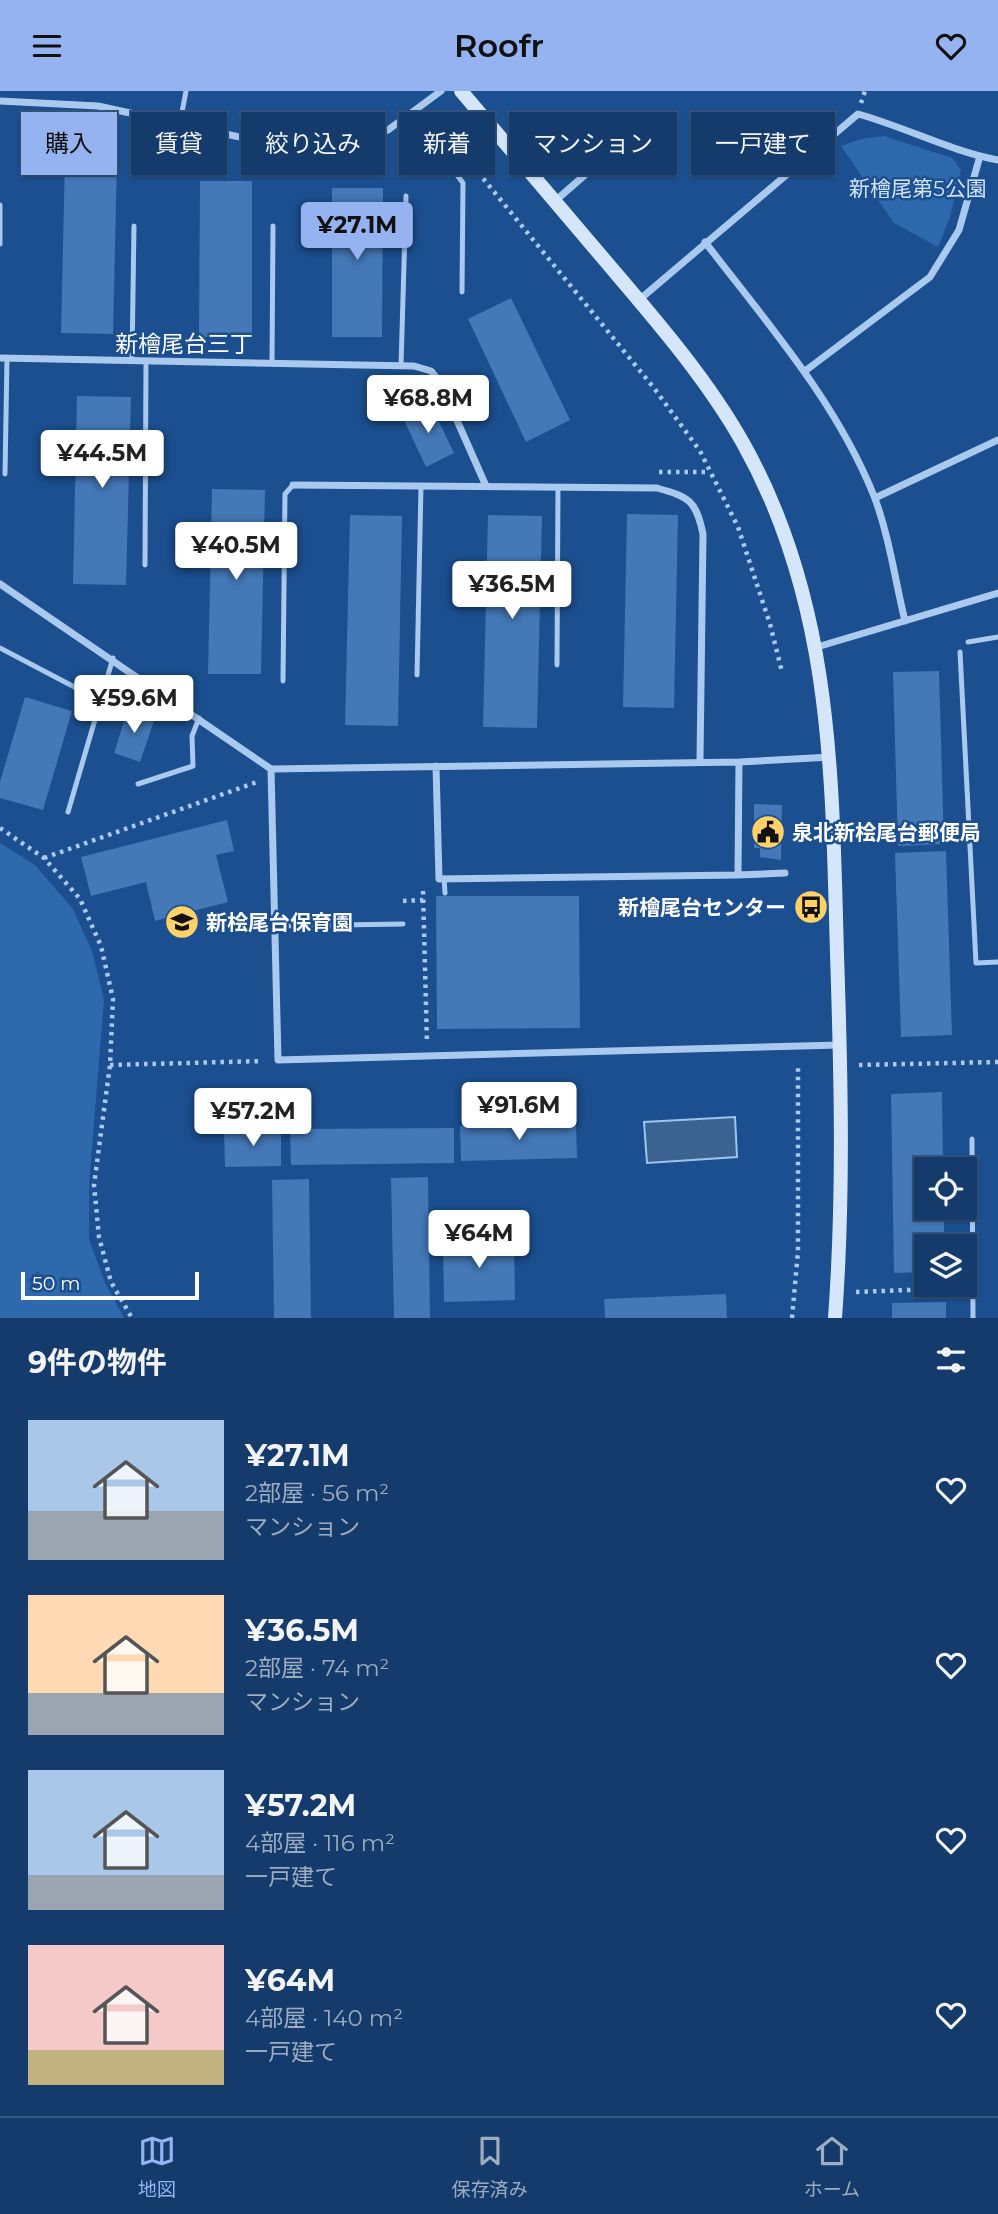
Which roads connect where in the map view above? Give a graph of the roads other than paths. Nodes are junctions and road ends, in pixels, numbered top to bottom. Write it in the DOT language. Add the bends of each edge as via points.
graph roads {
  1 [pos="186,91"];
  2 [pos="441,91"];
  3 [pos="461,91"];
  4 [pos="0,101"];
  5 [pos="182,112"];
  6 [pos="412,112"];
  7 [pos="131,113"];
  8 [pos="399,122"];
  9 [pos="227,134"];
  10 [pos="980,156"];
  11 [pos="998,160"];
  12 [pos="457,175"];
  13 [pos="585,175"];
  14 [pos="406,196"];
  15 [pos="555,201"];
  16 [pos="0,205"];
  17 [pos="134,226"];
  18 [pos="273,226"];
  19 [pos="705,242"];
  20 [pos="0,244"];
  21 [pos="462,292"];
  22 [pos="639,300"];
  23 [pos="3,358"];
  24 [pos="132,361"];
  25 [pos="146,361"];
  26 [pos="272,363"];
  27 [pos="401,366"];
  28 [pos="805,371"];
  29 [pos="998,440"];
  30 [pos="5,474"];
  31 [pos="293,485"];
  32 [pos="421,486"];
  33 [pos="486,486"];
  34 [pos="558,487"];
  35 [pos="875,498"];
  36 [pos="145,565"];
  37 [pos="0,584"];
  38 [pos="998,593"];
  39 [pos="905,621"];
  40 [pos="998,637"];
  41 [pos="968,642"];
  42 [pos="817,647"];
  43 [pos="0,648"];
  44 [pos="960,652"];
  45 [pos="113,658"];
  46 [pos="557,665"];
  47 [pos="417,675"];
  48 [pos="283,681"];
  49 [pos="101,701"];
  50 [pos="199,718"];
  51 [pos="831,757"];
  52 [pos="701,760"];
  53 [pos="739,762"];
  54 [pos="436,766"];
  55 [pos="271,769"];
  56 [pos="138,784"];
  57 [pos="68,812"];
  58 [pos="785,873"];
  59 [pos="738,875"];
  60 [pos="444,879"];
  61 [pos="444,893"];
  62 [pos="403,924"];
  63 [pos="275,926"];
  64 [pos="998,962"];
  65 [pos="840,1045"];
  66 [pos="972,1139"];
  67 [pos="835,1318"];
  68 [pos="973,1318"];
  1 -- 5 [label="lane"];
  2 -- 6 [label="street"];
  3 -- 15 [label="street"];
  4 -- 7 [label="street" via="98,106"];
  8 -- 9 [label="street" via="344,146 299,150"];
  10 -- 11 [label="street"];
  10 -- 19 [label="street" via="858,114"];
  10 -- 28 [label="street" via="959,230 930,277"];
  12 -- 21 [label="lane" via="463,183"];
  13 -- 15 [label="street"];
  14 -- 27 [label="lane"];
  15 -- 22 [label="street"];
  16 -- 20 [label="lane"];
  17 -- 24 [label="lane"];
  18 -- 26 [label="lane"];
  19 -- 22 [label="street"];
  19 -- 28 [label="street"];
  22 -- 42 [label="street" via="703,381 743,443 797,572"];
  23 -- 24 [label="street"];
  23 -- 30 [label="lane"];
  24 -- 25 [label="street"];
  25 -- 26 [label="street"];
  25 -- 36 [label="lane"];
  26 -- 27 [label="street"];
  27 -- 33 [label="street" via="431,371 440,382"];
  28 -- 35 [label="street" via="844,434"];
  29 -- 35 [label="street"];
  31 -- 32 [label="street"];
  31 -- 48 [label="lane" via="285,494"];
  32 -- 33 [label="street"];
  32 -- 47 [label="lane"];
  33 -- 34 [label="street"];
  34 -- 46 [label="lane"];
  34 -- 52 [label="street" via="657,488 685,496 698,510 703,534"];
  35 -- 39 [label="street"];
  37 -- 45 [label="street"];
  38 -- 39 [label="street"];
  39 -- 42 [label="street"];
  40 -- 41 [label="lane"];
  42 -- 51 [label="street"];
  43 -- 49 [label="lane"];
  44 -- 64 [label="lane" via="976,963"];
  45 -- 49 [label="lane"];
  45 -- 50 [label="street"];
  49 -- 57 [label="lane"];
  50 -- 55 [label="street"];
  50 -- 56 [label="lane" via="192,736 192,766"];
  51 -- 53 [label="street"];
  51 -- 65 [label="street"];
  52 -- 53 [label="street"];
  52 -- 54 [label="street"];
  53 -- 59 [label="street"];
  54 -- 55 [label="street"];
  54 -- 60 [label="street" via="439,879"];
  55 -- 63 [label="street"];
  58 -- 59 [label="street"];
  59 -- 60 [label="street"];
  60 -- 61 [label="lane"];
  62 -- 63 [label="lane"];
  63 -- 65 [label="street" via="278,1060"];
  65 -- 67 [label="street" via="840,1250"];
  66 -- 68 [label="lane"];
}
